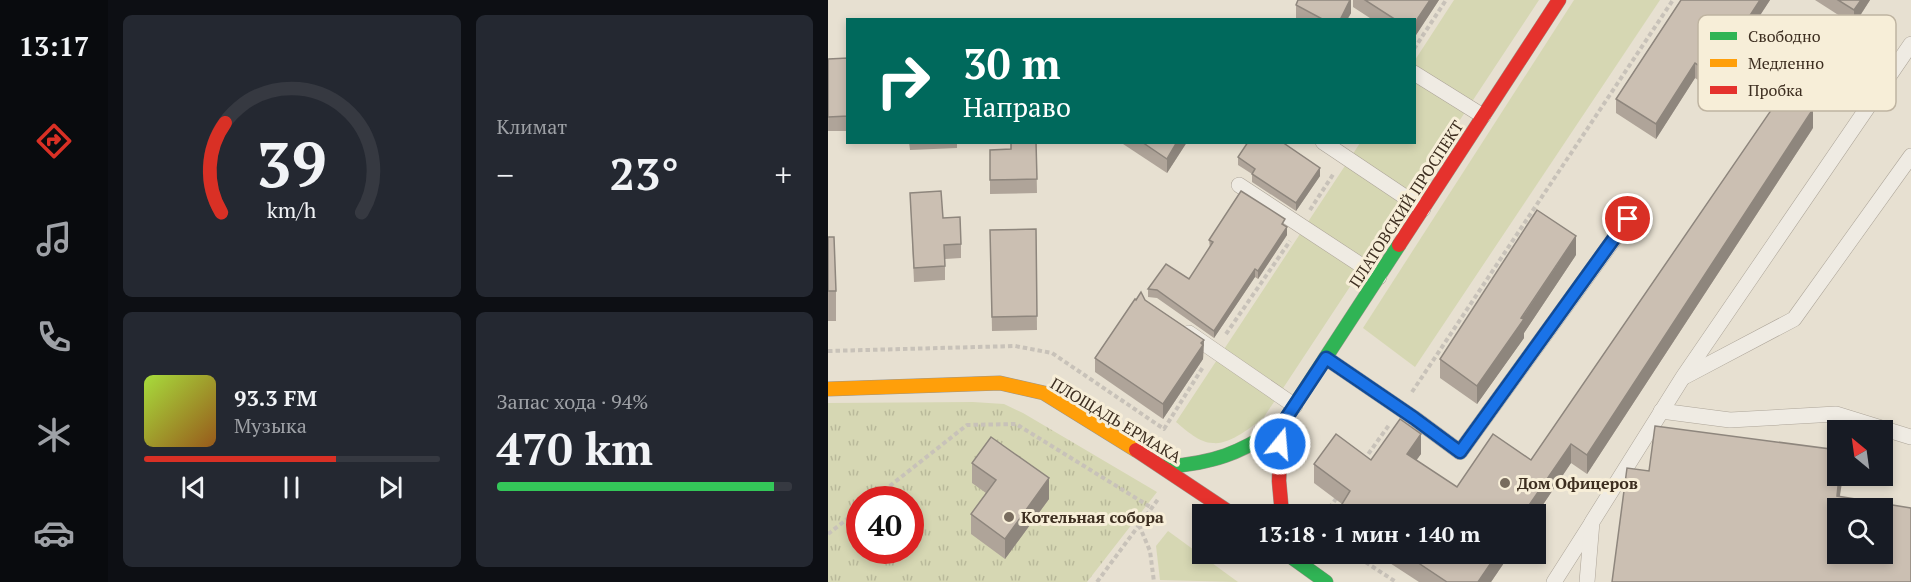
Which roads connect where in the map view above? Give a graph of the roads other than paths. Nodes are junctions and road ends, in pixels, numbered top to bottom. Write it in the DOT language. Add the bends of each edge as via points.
graph roads {
  1 [pos="1559,0"];
  2 [pos="1911,44"];
  3 [pos="1896,66"];
  4 [pos="1416,75"];
  5 [pos="1865,111"];
  6 [pos="1483,116"];
  7 [pos="1326,144"];
  8 [pos="1911,156"];
  9 [pos="1239,185"];
  10 [pos="1422,209"];
  11 [pos="1628,219"];
  12 [pos="1378,277"];
  13 [pos="1178,325"];
  14 [pos="1326,358"];
  15 [pos="1683,377"];
  16 [pos="828,389"];
  17 [pos="1295,406"];
  18 [pos="1661,411"];
  19 [pos="1281,426"];
  20 [pos="1911,437"];
  21 [pos="1164,467"];
  22 [pos="1218,504"];
  23 [pos="1280,504"];
  24 [pos="1592,522"];
  25 [pos="1303,564"];
  26 [pos="1326,582"];
  27 [pos="1554,582"];
  28 [pos="1587,582"];
  1 -- 6 [label="street, ПЛАТОВСКИЙ ПРОСПЕКТ"];
  2 -- 3 [label="lane"];
  4 -- 6 [label="lane"];
  5 -- 15 [label="lane"];
  6 -- 10 [label="street, ПЛАТОВСКИЙ ПРОСПЕКТ"];
  7 -- 10 [label="lane"];
  8 -- 15 [label="lane" via="1794,319"];
  9 -- 12 [label="lane"];
  10 -- 12 [label="street, ПЛАТОВСКИЙ ПРОСПЕКТ"];
  11 -- 14 [label="lane" via="1460,452"];
  12 -- 14 [label="street, ПЛАТОВСКИЙ ПРОСПЕКТ"];
  13 -- 17 [label="lane"];
  14 -- 17 [label="street, ПЛАТОВСКИЙ ПРОСПЕКТ"];
  15 -- 18 [label="lane"];
  16 -- 21 [label="street, ПЛОЩАДЬ ЕРМАКА" via="1000,383 1044,393"];
  17 -- 19 [label="street, ПЛАТОВСКИЙ ПРОСПЕКТ"];
  18 -- 20 [label="lane" via="1730,420 1836,414"];
  18 -- 24 [label="lane"];
  19 -- 21 [label="street, ПЛАТОВСКИЙ ПРОСПЕКТ" via="1226,459"];
  19 -- 23 [label="street"];
  21 -- 22 [label="street, ПЛОЩАДЬ ЕРМАКА"];
  24 -- 27 [label="lane"];
  24 -- 28 [label="lane"];
  25 -- 26 [label="street"];
}
